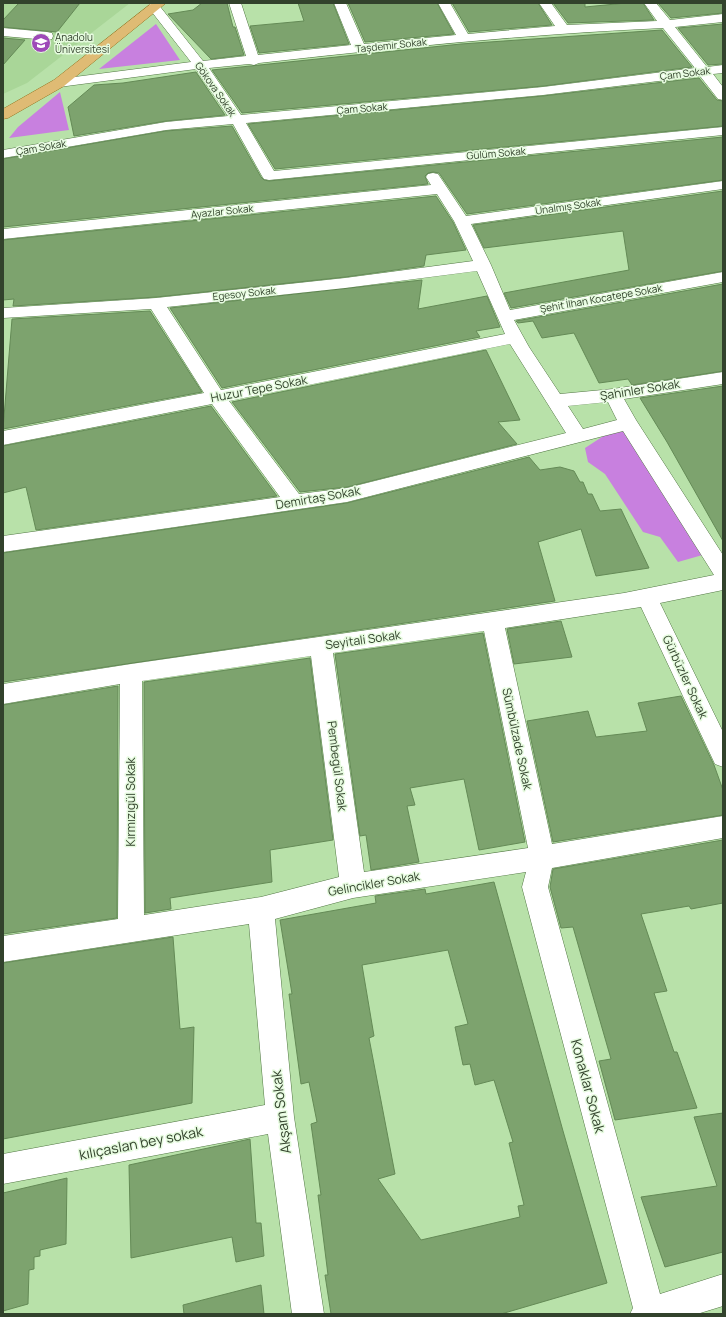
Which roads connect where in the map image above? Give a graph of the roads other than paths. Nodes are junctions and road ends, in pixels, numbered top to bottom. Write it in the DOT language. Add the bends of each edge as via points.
graph roads {
  1 [pos="235,3"];
  2 [pos="340,3"];
  3 [pos="444,3"];
  4 [pos="545,3"];
  5 [pos="650,3"];
  6 [pos="157,5"];
  7 [pos="723,18"];
  8 [pos="666,24"];
  9 [pos="562,28"];
  10 [pos="3,32"];
  11 [pos="47,36"];
  12 [pos="464,38"];
  13 [pos="359,48"];
  14 [pos="254,61"];
  15 [pos="200,65"];
  16 [pos="723,69"];
  17 [pos="702,71"];
  18 [pos="59,83"];
  19 [pos="723,96"];
  20 [pos="3,115"];
  21 [pos="237,119"];
  22 [pos="723,131"];
  23 [pos="3,154"];
  24 [pos="422,160"];
  25 [pos="269,176"];
  26 [pos="723,185"];
  27 [pos="440,189"];
  28 [pos="462,221"];
  29 [pos="3,234"];
  30 [pos="483,265"];
  31 [pos="723,277"];
  32 [pos="156,303"];
  33 [pos="3,314"];
  34 [pos="504,316"];
  35 [pos="514,338"];
  36 [pos="723,378"];
  37 [pos="612,395"];
  38 [pos="216,397"];
  39 [pos="556,401"];
  40 [pos="628,423"];
  41 [pos="3,438"];
  42 [pos="578,438"];
  43 [pos="295,503"];
  44 [pos="3,544"];
  45 [pos="723,572"];
  46 [pos="723,582"];
  47 [pos="647,597"];
  48 [pos="493,621"];
  49 [pos="321,646"];
  50 [pos="131,673"];
  51 [pos="3,694"];
  52 [pos="723,757"];
  53 [pos="723,827"];
  54 [pos="542,858"];
  55 [pos="353,886"];
  56 [pos="261,910"];
  57 [pos="130,930"];
  58 [pos="3,949"];
  59 [pos="280,1116"];
  60 [pos="3,1169"];
  61 [pos="723,1290"];
  62 [pos="308,1314"];
  63 [pos="649,1314"];
  1 -- 14 [label="street"];
  2 -- 13 [label="street"];
  3 -- 12 [label="street"];
  4 -- 9 [label="street"];
  5 -- 8 [label="street"];
  6 -- 15 [label="street, Gökova Sokak"];
  6 -- 18 [label="main road"];
  7 -- 8 [label="street, Taşdemir Sokak"];
  8 -- 9 [label="street, Taşdemir Sokak"];
  8 -- 17 [label="street"];
  9 -- 12 [label="street, Taşdemir Sokak"];
  10 -- 11 [label="street"];
  12 -- 13 [label="street, Taşdemir Sokak"];
  13 -- 14 [label="street, Taşdemir Sokak"];
  14 -- 15 [label="street, Taşdemir Sokak"];
  15 -- 18 [label="street, Taşdemir Sokak"];
  15 -- 21 [label="street, Gökova Sokak"];
  16 -- 17 [label="street, Çam Sokak"];
  17 -- 19 [label="street"];
  17 -- 21 [label="street, Çam Sokak" via="542,91"];
  18 -- 20 [label="main road"];
  21 -- 23 [label="street, Çam Sokak" via="166,126"];
  21 -- 25 [label="street, Gökova Sokak"];
  22 -- 24 [label="street, Gülüm Sokak"];
  24 -- 25 [label="street, Gülüm Sokak"];
  24 -- 27 [label="street"];
  26 -- 28 [label="street, Ünalmış Sokak"];
  27 -- 28 [label="street"];
  27 -- 29 [label="street, Ayazlar Sokak"];
  28 -- 30 [label="street"];
  30 -- 32 [label="street, Egesoy Sokak"];
  30 -- 34 [label="street"];
  31 -- 34 [label="street, Şehit İlhan Kocatepe Sokak"];
  32 -- 33 [label="street, Egesoy Sokak"];
  32 -- 38 [label="street"];
  34 -- 35 [label="street"];
  35 -- 38 [label="street, Huzur Tepe Sokak"];
  35 -- 39 [label="street"];
  36 -- 37 [label="street, Şahinler Sokak"];
  37 -- 39 [label="street, Şahinler Sokak"];
  37 -- 40 [label="street"];
  38 -- 41 [label="street, Huzur Tepe Sokak"];
  38 -- 43 [label="street"];
  39 -- 42 [label="street"];
  40 -- 42 [label="street, Demirtaş Sokak"];
  40 -- 45 [label="street"];
  42 -- 43 [label="street, Demirtaş Sokak" via="347,495"];
  43 -- 44 [label="street, Demirtaş Sokak"];
  46 -- 47 [label="street, Seyitali Sokak"];
  47 -- 48 [label="street, Seyitali Sokak"];
  47 -- 52 [label="street, Gürbüzler Sokak"];
  48 -- 49 [label="street, Seyitali Sokak"];
  48 -- 54 [label="street, Sümbülzade Sokak"];
  49 -- 50 [label="street, Seyitali Sokak"];
  49 -- 55 [label="street, Pembegül Sokak"];
  50 -- 51 [label="street, Seyitali Sokak"];
  50 -- 57 [label="street, Kırmızıgül Sokak"];
  53 -- 54 [label="street, Gelincikler Sokak"];
  54 -- 55 [label="street, Gelincikler Sokak"];
  54 -- 63 [label="street, Konaklar Sokak" via="535,887"];
  55 -- 56 [label="street, Gelincikler Sokak"];
  56 -- 57 [label="street, Gelincikler Sokak"];
  56 -- 59 [label="street, Akşam Sokak"];
  57 -- 58 [label="street, Gelincikler Sokak"];
  59 -- 60 [label="street, kılıçaslan bey sokak"];
  59 -- 62 [label="street, Akşam Sokak"];
  61 -- 63 [label="street"];
}
